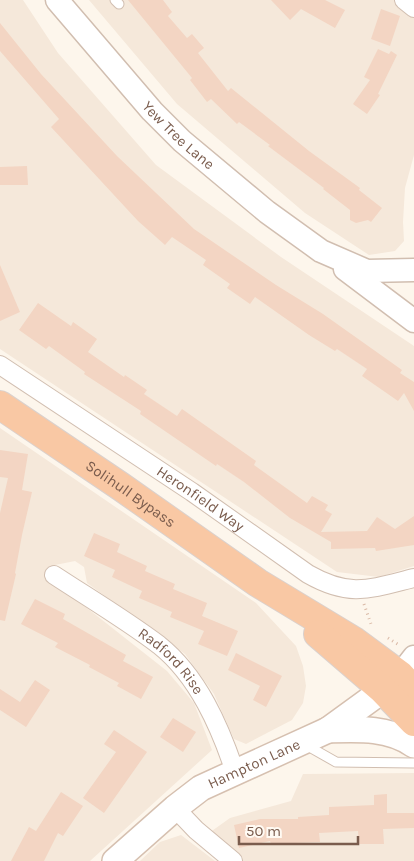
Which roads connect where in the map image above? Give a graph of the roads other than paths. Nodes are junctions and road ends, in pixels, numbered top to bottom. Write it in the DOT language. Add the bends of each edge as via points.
graph roads {
  1 [pos="57,0"];
  2 [pos="404,0"];
  3 [pos="414,8"];
  4 [pos="320,250"];
  5 [pos="414,270"];
  6 [pos="414,321"];
  7 [pos="0,365"];
  8 [pos="0,405"];
  9 [pos="65,576"];
  10 [pos="414,578"];
  11 [pos="403,678"];
  12 [pos="414,722"];
  13 [pos="328,730"];
  14 [pos="301,742"];
  15 [pos="413,754"];
  16 [pos="236,772"];
  17 [pos="175,808"];
  18 [pos="116,861"];
  19 [pos="233,861"];
  1 -- 4 [label="street, Yew Tree Lane" via="152,111 182,141"];
  2 -- 3 [label="street"];
  4 -- 5 [label="street, Yew Tree Lane" via="367,271"];
  4 -- 6 [label="street, Yew Tree Lane"];
  7 -- 10 [label="street, Heronfield Way" via="329,586 369,589"];
  8 -- 11 [label="highway, Solihull Bypass" via="258,583 354,640"];
  9 -- 16 [label="street, Radford Rise" via="160,646 176,662 200,690"];
  11 -- 12 [label="highway, Solihull Bypass"];
  11 -- 13 [label="main road, Hampton Lane"];
  13 -- 14 [label="main road, Hampton Lane"];
  13 -- 15 [label="main road" via="363,729 393,734"];
  14 -- 15 [label="lane" via="336,762"];
  14 -- 16 [label="main road, Hampton Lane"];
  16 -- 17 [label="main road, Hampton Lane" via="201,788"];
  17 -- 18 [label="main road, Hampton Lane"];
  17 -- 19 [label="street"];
}
